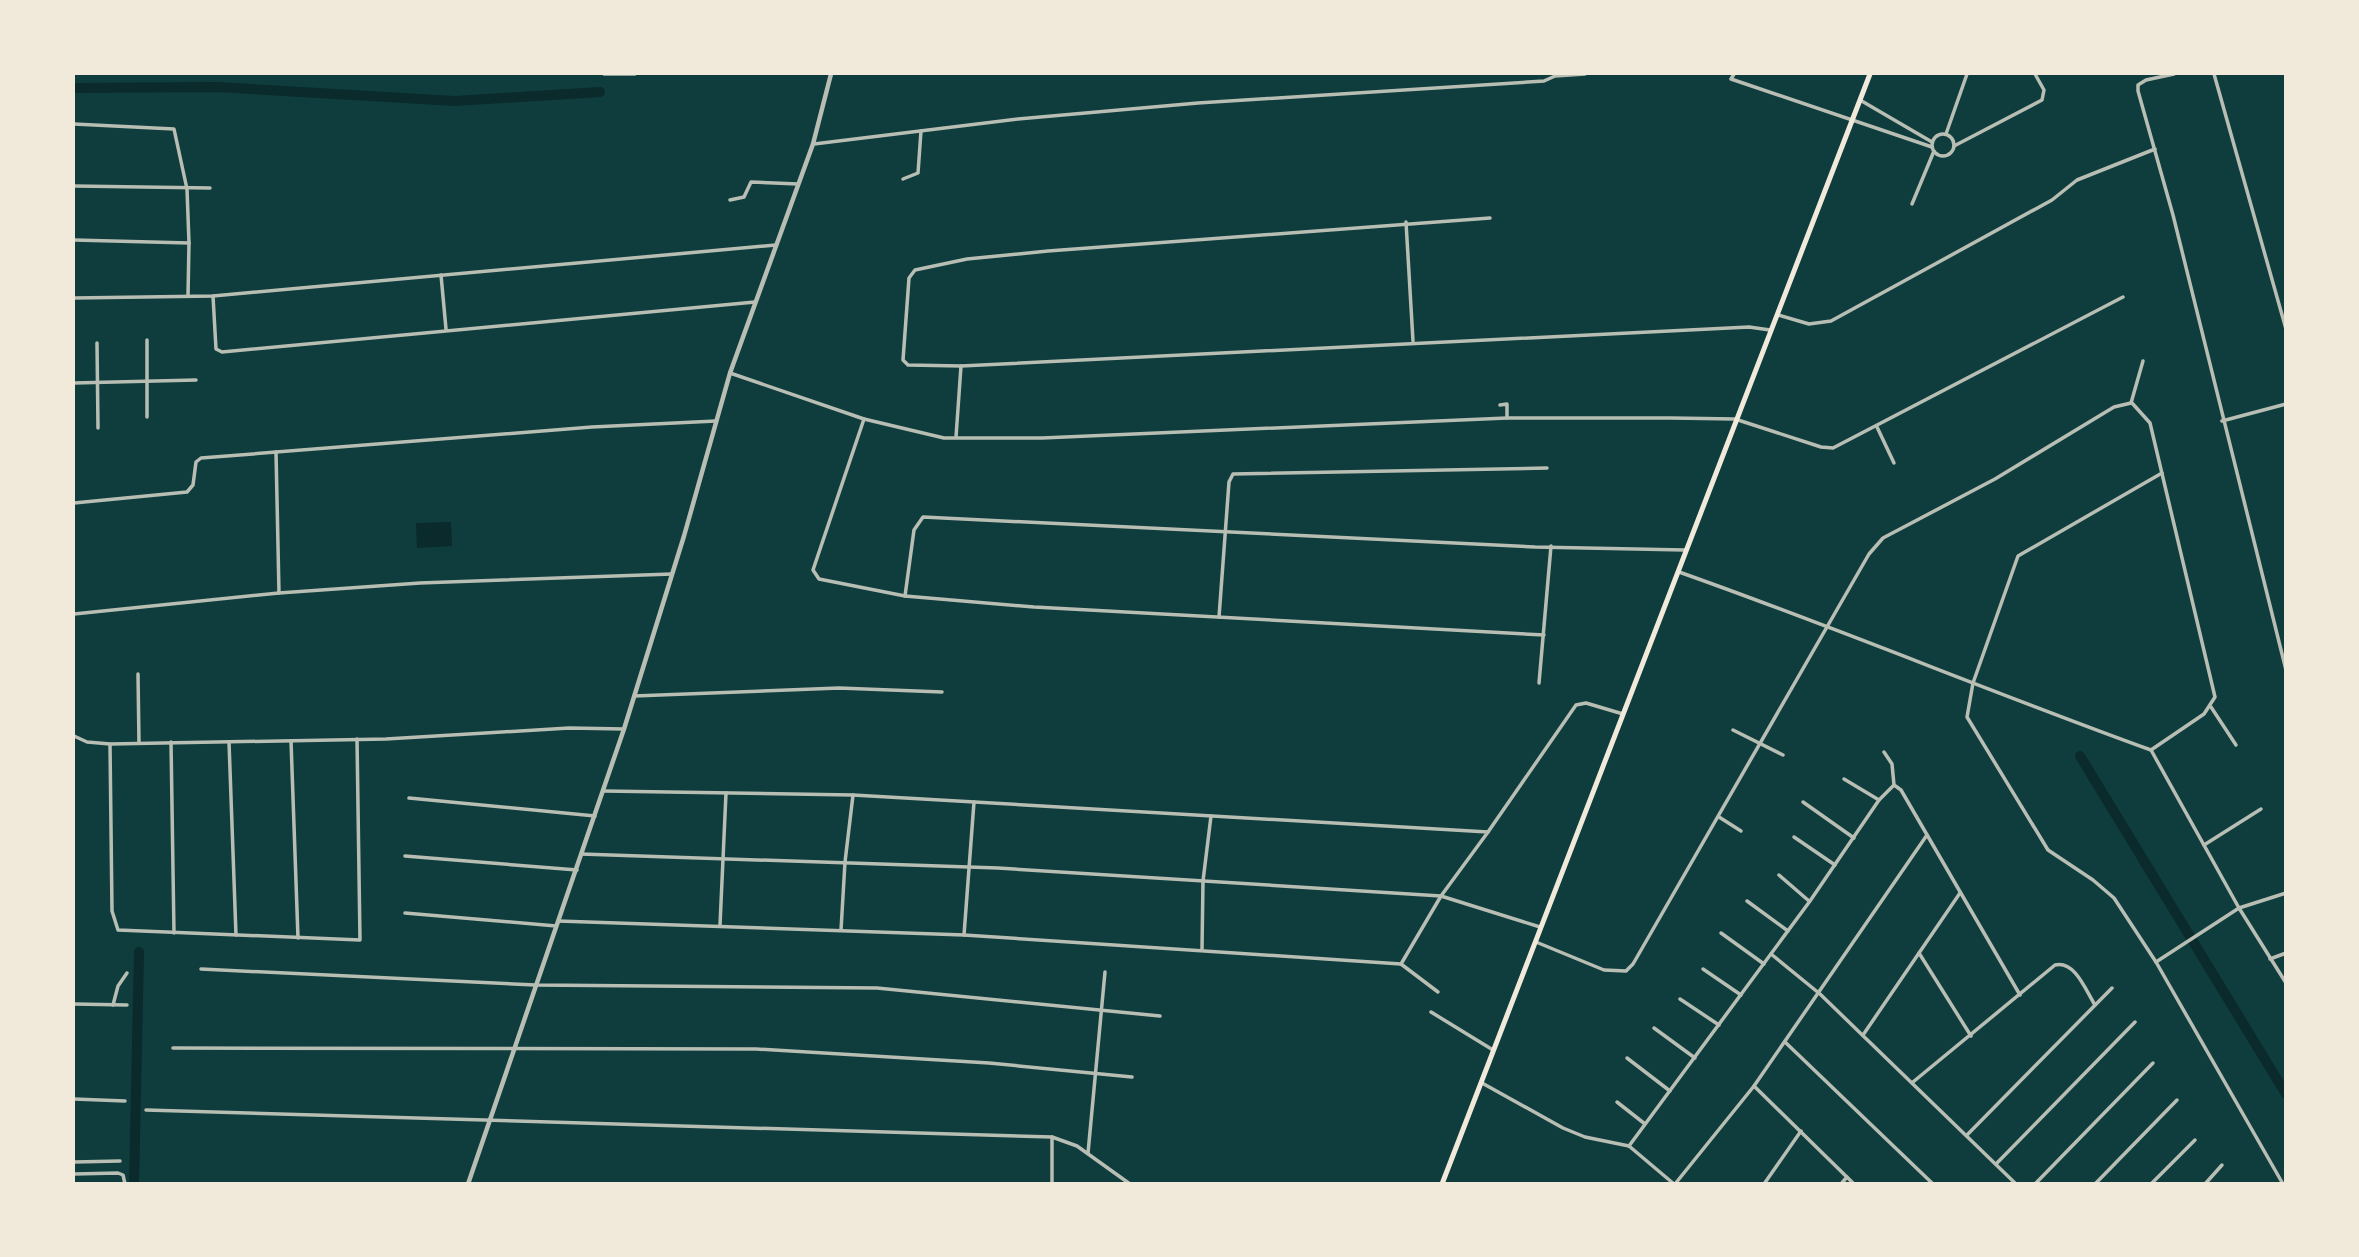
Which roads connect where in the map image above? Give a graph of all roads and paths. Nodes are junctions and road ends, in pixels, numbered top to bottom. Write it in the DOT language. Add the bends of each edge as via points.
graph roads {
  1 [pos="604,74"];
  2 [pos="635,74"];
  3 [pos="831,74"];
  4 [pos="1584,74"];
  5 [pos="1734,74"];
  6 [pos="1870,74"];
  7 [pos="1967,74"];
  8 [pos="2035,74"];
  9 [pos="2174,74"];
  10 [pos="2214,74"];
  11 [pos="1860,100"];
  12 [pos="1851,121"];
  13 [pos="74,124"];
  14 [pos="921,131"];
  15 [pos="1946,134"];
  16 [pos="813,144"];
  17 [pos="1954,146"];
  18 [pos="1932,147"];
  19 [pos="2155,149"];
  20 [pos="903,179"];
  21 [pos="799,184"];
  22 [pos="74,186"];
  23 [pos="210,187"];
  24 [pos="187,189"];
  25 [pos="730,200"];
  26 [pos="1912,204"];
  27 [pos="1490,218"];
  28 [pos="1406,222"];
  29 [pos="74,240"];
  30 [pos="189,243"];
  31 [pos="776,244"];
  32 [pos="442,275"];
  33 [pos="213,296"];
  34 [pos="188,297"];
  35 [pos="2123,297"];
  36 [pos="74,298"];
  37 [pos="755,302"];
  38 [pos="1776,314"];
  39 [pos="446,329"];
  40 [pos="2286,329"];
  41 [pos="1770,330"];
  42 [pos="147,340"];
  43 [pos="1413,341"];
  44 [pos="97,343"];
  45 [pos="2143,361"];
  46 [pos="961,366"];
  47 [pos="730,373"];
  48 [pos="196,380"];
  49 [pos="147,381"];
  50 [pos="74,383"];
  51 [pos="98,383"];
  52 [pos="2131,403"];
  53 [pos="2286,404"];
  54 [pos="1500,405"];
  55 [pos="147,417"];
  56 [pos="1507,418"];
  57 [pos="864,419"];
  58 [pos="1735,419"];
  59 [pos="718,421"];
  60 [pos="2222,421"];
  61 [pos="1877,426"];
  62 [pos="98,428"];
  63 [pos="956,437"];
  64 [pos="276,451"];
  65 [pos="1894,463"];
  66 [pos="1547,468"];
  67 [pos="2162,472"];
  68 [pos="74,503"];
  69 [pos="1226,531"];
  70 [pos="1551,546"];
  71 [pos="1685,550"];
  72 [pos="1677,571"];
  73 [pos="672,574"];
  74 [pos="279,593"];
  75 [pos="905,596"];
  76 [pos="74,614"];
  77 [pos="1219,617"];
  78 [pos="1826,624"];
  79 [pos="1544,635"];
  80 [pos="2286,670"];
  81 [pos="138,674"];
  82 [pos="1539,683"];
  83 [pos="1973,683"];
  84 [pos="942,692"];
  85 [pos="634,696"];
  86 [pos="2211,707"];
  87 [pos="1623,714"];
  88 [pos="624,729"];
  89 [pos="1733,730"];
  90 [pos="74,736"];
  91 [pos="357,739"];
  92 [pos="291,741"];
  93 [pos="1760,741"];
  94 [pos="229,742"];
  95 [pos="139,743"];
  96 [pos="171,743"];
  97 [pos="110,744"];
  98 [pos="2236,746"];
  99 [pos="2151,750"];
  100 [pos="1884,752"];
  101 [pos="1783,755"];
  102 [pos="1844,779"];
  103 [pos="1894,785"];
  104 [pos="603,791"];
  105 [pos="726,793"];
  106 [pos="853,795"];
  107 [pos="409,798"];
  108 [pos="1879,800"];
  109 [pos="974,802"];
  110 [pos="1803,802"];
  111 [pos="2261,809"];
  112 [pos="595,816"];
  113 [pos="1211,816"];
  114 [pos="1719,817"];
  115 [pos="1741,831"];
  116 [pos="1488,832"];
  117 [pos="1927,835"];
  118 [pos="1794,837"];
  119 [pos="1854,838"];
  120 [pos="2204,845"];
  121 [pos="581,854"];
  122 [pos="405,856"];
  123 [pos="723,858"];
  124 [pos="845,862"];
  125 [pos="1835,865"];
  126 [pos="967,867"];
  127 [pos="576,870"];
  128 [pos="1779,875"];
  129 [pos="1203,881"];
  130 [pos="1960,893"];
  131 [pos="2286,893"];
  132 [pos="1441,896"];
  133 [pos="1747,901"];
  134 [pos="1810,901"];
  135 [pos="2239,908"];
  136 [pos="405,913"];
  137 [pos="557,924"];
  138 [pos="720,925"];
  139 [pos="1540,927"];
  140 [pos="841,930"];
  141 [pos="1788,931"];
  142 [pos="174,933"];
  143 [pos="1721,933"];
  144 [pos="964,934"];
  145 [pos="236,936"];
  146 [pos="299,937"];
  147 [pos="1535,941"];
  148 [pos="1202,949"];
  149 [pos="1919,953"];
  150 [pos="2286,953"];
  151 [pos="1771,954"];
  152 [pos="2270,959"];
  153 [pos="2156,962"];
  154 [pos="1401,964"];
  155 [pos="1764,964"];
  156 [pos="201,968"];
  157 [pos="1703,969"];
  158 [pos="1105,972"];
  159 [pos="127,973"];
  160 [pos="2286,983"];
  161 [pos="534,985"];
  162 [pos="2112,988"];
  163 [pos="1438,992"];
  164 [pos="1820,994"];
  165 [pos="1741,995"];
  166 [pos="2020,995"];
  167 [pos="1680,999"];
  168 [pos="74,1004"];
  169 [pos="113,1005"];
  170 [pos="127,1005"];
  171 [pos="2095,1005"];
  172 [pos="1103,1010"];
  173 [pos="1430,1012"];
  174 [pos="1160,1016"];
  175 [pos="2136,1022"];
  176 [pos="1719,1026"];
  177 [pos="1654,1028"];
  178 [pos="1863,1035"];
  179 [pos="1970,1036"];
  180 [pos="1785,1042"];
  181 [pos="513,1046"];
  182 [pos="173,1048"];
  183 [pos="1493,1049"];
  184 [pos="1627,1058"];
  185 [pos="1695,1058"];
  186 [pos="2152,1063"];
  187 [pos="1094,1073"];
  188 [pos="1132,1077"];
  189 [pos="1480,1082"];
  190 [pos="1913,1082"];
  191 [pos="1754,1086"];
  192 [pos="1671,1091"];
  193 [pos="74,1099"];
  194 [pos="2177,1100"];
  195 [pos="125,1101"];
  196 [pos="1617,1102"];
  197 [pos="146,1110"];
  198 [pos="488,1119"];
  199 [pos="1645,1124"];
  200 [pos="1801,1131"];
  201 [pos="1967,1135"];
  202 [pos="1052,1137"];
  203 [pos="2195,1140"];
  204 [pos="1629,1146"];
  205 [pos="1088,1153"];
  206 [pos="120,1161"];
  207 [pos="74,1162"];
  208 [pos="1996,1164"];
  209 [pos="2222,1165"];
  210 [pos="74,1174"];
  211 [pos="1847,1177"];
  212 [pos="125,1184"];
  213 [pos="468,1184"];
  214 [pos="1052,1184"];
  215 [pos="1130,1184"];
  216 [pos="1442,1184"];
  217 [pos="1674,1184"];
  218 [pos="1764,1184"];
  219 [pos="1841,1184"];
  220 [pos="1854,1184"];
  221 [pos="1934,1184"];
  222 [pos="2016,1184"];
  223 [pos="2035,1184"];
  224 [pos="2095,1184"];
  225 [pos="2151,1184"];
  226 [pos="2205,1184"];
  227 [pos="2283,1184"];
  1 -- 2 [label="street"];
  3 -- 16 [label="street"];
  4 -- 14 [label="street" via="1544,81 1198,103"];
  5 -- 12 [label="street" via="1731,79"];
  6 -- 11 [label="main road"];
  7 -- 15 [label="street"];
  8 -- 17 [label="street" via="2044,90 2042,100"];
  9 -- 19 [label="street" via="2138,85"];
  10 -- 40 [label="street"];
  11 -- 12 [label="main road"];
  11 -- 18 [label="street"];
  12 -- 18 [label="street"];
  12 -- 38 [label="main road"];
  13 -- 24 [label="street" via="171,128 176,132"];
  14 -- 16 [label="street"];
  14 -- 20 [label="street" via="918,173"];
  15 -- 17 [label="street"];
  15 -- 18 [label="street" via="1936,136"];
  16 -- 21 [label="street"];
  17 -- 18 [label="street" via="1948,155 1940,156"];
  18 -- 26 [label="street"];
  19 -- 38 [label="street" via="2077,180 2052,200 1831,321 1810,324"];
  19 -- 60 [label="street"];
  21 -- 25 [label="street" via="751,182 744,197"];
  21 -- 31 [label="street"];
  22 -- 24 [label="street"];
  23 -- 24 [label="street"];
  24 -- 30 [label="street"];
  27 -- 28 [label="street"];
  28 -- 43 [label="street"];
  28 -- 46 [label="street" via="967,259 915,270 909,278 904,362"];
  29 -- 30 [label="street"];
  30 -- 34 [label="street"];
  31 -- 32 [label="street"];
  31 -- 37 [label="street"];
  32 -- 33 [label="street"];
  32 -- 39 [label="street"];
  33 -- 34 [label="street"];
  33 -- 39 [label="street" via="216,348 222,352"];
  34 -- 36 [label="street"];
  35 -- 61 [label="street"];
  37 -- 39 [label="street"];
  37 -- 47 [label="street"];
  38 -- 41 [label="main road"];
  41 -- 43 [label="street" via="1749,327"];
  41 -- 58 [label="main road"];
  42 -- 49 [label="street"];
  43 -- 46 [label="street"];
  44 -- 51 [label="street"];
  45 -- 52 [label="street"];
  46 -- 63 [label="street"];
  47 -- 57 [label="street"];
  47 -- 59 [label="street"];
  48 -- 49 [label="street"];
  49 -- 51 [label="street"];
  49 -- 55 [label="street"];
  50 -- 51 [label="street"];
  51 -- 62 [label="street"];
  52 -- 67 [label="street" via="2150,423"];
  52 -- 78 [label="street" via="2114,407 1995,479 1883,538"];
  53 -- 60 [label="street"];
  54 -- 56 [label="street" via="1507,404"];
  56 -- 58 [label="street"];
  56 -- 63 [label="street" via="1042,439"];
  57 -- 63 [label="street"];
  57 -- 75 [label="street" via="818,551 814,575"];
  58 -- 61 [label="street" via="1833,448"];
  58 -- 71 [label="main road"];
  59 -- 64 [label="street" via="592,426"];
  59 -- 73 [label="street"];
  60 -- 80 [label="street"];
  61 -- 65 [label="street"];
  64 -- 68 [label="street" via="201,458 187,492"];
  64 -- 74 [label="street"];
  66 -- 69 [label="street" via="1233,474"];
  67 -- 83 [label="street" via="2018,556"];
  67 -- 86 [label="street" via="2213,683"];
  69 -- 70 [label="street"];
  69 -- 75 [label="street" via="923,517 914,530"];
  69 -- 77 [label="street"];
  70 -- 71 [label="street"];
  70 -- 79 [label="street"];
  71 -- 72 [label="main road"];
  72 -- 78 [label="street"];
  72 -- 87 [label="main road"];
  73 -- 74 [label="street"];
  73 -- 85 [label="street"];
  74 -- 76 [label="street"];
  75 -- 77 [label="street"];
  77 -- 79 [label="street"];
  78 -- 83 [label="street"];
  78 -- 93 [label="street"];
  79 -- 82 [label="street"];
  81 -- 95 [label="street"];
  83 -- 99 [label="street"];
  83 -- 153 [label="street" via="1966,709 1969,725 2042,842 2114,898"];
  84 -- 85 [label="street" via="839,688"];
  85 -- 88 [label="street"];
  86 -- 98 [label="street"];
  86 -- 99 [label="street"];
  87 -- 116 [label="street" via="1576,705"];
  87 -- 139 [label="main road"];
  88 -- 91 [label="street"];
  88 -- 104 [label="street"];
  89 -- 93 [label="street"];
  90 -- 97 [label="street"];
  91 -- 92 [label="street"];
  91 -- 146 [label="street" via="362,936 360,940"];
  92 -- 94 [label="street"];
  92 -- 146 [label="street"];
  93 -- 101 [label="street"];
  93 -- 114 [label="street"];
  94 -- 96 [label="street"];
  94 -- 145 [label="street"];
  95 -- 96 [label="street"];
  95 -- 97 [label="street"];
  96 -- 142 [label="street"];
  97 -- 142 [label="street" via="115,927"];
  99 -- 120 [label="street"];
  100 -- 103 [label="street" via="1892,764"];
  102 -- 108 [label="street"];
  103 -- 108 [label="street"];
  103 -- 117 [label="street"];
  104 -- 105 [label="street"];
  104 -- 112 [label="street"];
  105 -- 106 [label="street"];
  105 -- 123 [label="street"];
  106 -- 109 [label="street"];
  106 -- 124 [label="street"];
  107 -- 112 [label="street"];
  108 -- 119 [label="street"];
  109 -- 113 [label="street"];
  109 -- 126 [label="street"];
  110 -- 119 [label="street"];
  111 -- 120 [label="street"];
  112 -- 121 [label="street"];
  113 -- 116 [label="street"];
  113 -- 129 [label="street"];
  114 -- 115 [label="street"];
  114 -- 147 [label="street" via="1626,971 1604,970"];
  116 -- 132 [label="street"];
  117 -- 130 [label="street"];
  117 -- 164 [label="street"];
  118 -- 125 [label="street"];
  119 -- 125 [label="street"];
  120 -- 135 [label="street"];
  121 -- 123 [label="street"];
  121 -- 127 [label="street"];
  122 -- 127 [label="street"];
  123 -- 124 [label="street"];
  123 -- 138 [label="street"];
  124 -- 126 [label="street"];
  124 -- 140 [label="street"];
  125 -- 134 [label="street"];
  126 -- 129 [label="street"];
  126 -- 144 [label="street"];
  127 -- 137 [label="street"];
  128 -- 134 [label="street"];
  129 -- 132 [label="street"];
  129 -- 148 [label="street"];
  130 -- 149 [label="street"];
  130 -- 166 [label="street"];
  131 -- 135 [label="street"];
  132 -- 139 [label="street"];
  132 -- 154 [label="street"];
  133 -- 141 [label="street"];
  134 -- 141 [label="street"];
  135 -- 152 [label="street"];
  135 -- 153 [label="street"];
  136 -- 137 [label="street"];
  137 -- 138 [label="street"];
  137 -- 161 [label="street"];
  138 -- 140 [label="street"];
  139 -- 147 [label="main road"];
  140 -- 144 [label="street"];
  141 -- 151 [label="street"];
  142 -- 145 [label="street"];
  143 -- 155 [label="street"];
  144 -- 148 [label="street"];
  145 -- 146 [label="street"];
  147 -- 183 [label="main road"];
  148 -- 154 [label="street"];
  149 -- 178 [label="street"];
  149 -- 179 [label="street"];
  150 -- 152 [label="street"];
  151 -- 155 [label="street"];
  151 -- 164 [label="street"];
  152 -- 160 [label="street"];
  153 -- 227 [label="street"];
  154 -- 163 [label="street"];
  155 -- 165 [label="street"];
  156 -- 161 [label="street"];
  157 -- 165 [label="street"];
  158 -- 172 [label="street"];
  159 -- 169 [label="street" via="117,986"];
  161 -- 172 [label="street" via="877,988"];
  161 -- 181 [label="street"];
  162 -- 171 [label="street"];
  164 -- 178 [label="street"];
  164 -- 180 [label="street"];
  165 -- 176 [label="street"];
  166 -- 171 [label="street" via="2055,965 2065,964"];
  166 -- 179 [label="street"];
  167 -- 176 [label="street"];
  168 -- 169 [label="street"];
  169 -- 170 [label="street"];
  171 -- 201 [label="street"];
  172 -- 174 [label="street"];
  172 -- 187 [label="street"];
  173 -- 183 [label="street"];
  175 -- 208 [label="street"];
  176 -- 185 [label="street"];
  177 -- 185 [label="street"];
  178 -- 190 [label="street"];
  179 -- 190 [label="street"];
  180 -- 191 [label="street"];
  180 -- 221 [label="street"];
  181 -- 182 [label="street"];
  181 -- 187 [label="street" via="843,1053"];
  181 -- 198 [label="street"];
  183 -- 189 [label="main road"];
  184 -- 192 [label="street"];
  185 -- 192 [label="street"];
  186 -- 223 [label="street"];
  187 -- 188 [label="street"];
  187 -- 205 [label="street"];
  189 -- 204 [label="street" via="1563,1128"];
  189 -- 216 [label="main road"];
  190 -- 201 [label="street"];
  191 -- 200 [label="street"];
  191 -- 217 [label="street"];
  192 -- 199 [label="street"];
  193 -- 195 [label="street"];
  194 -- 224 [label="street"];
  196 -- 199 [label="street"];
  197 -- 198 [label="street"];
  198 -- 202 [label="street"];
  198 -- 213 [label="street"];
  199 -- 204 [label="street"];
  200 -- 211 [label="street"];
  200 -- 218 [label="street"];
  201 -- 208 [label="street"];
  202 -- 205 [label="street"];
  202 -- 214 [label="street"];
  203 -- 225 [label="street"];
  204 -- 217 [label="street"];
  205 -- 215 [label="street"];
  206 -- 207 [label="street"];
  208 -- 222 [label="street"];
  209 -- 226 [label="street"];
  210 -- 212 [label="street" via="123,1175"];
  211 -- 219 [label="street"];
  211 -- 220 [label="street"];
}
